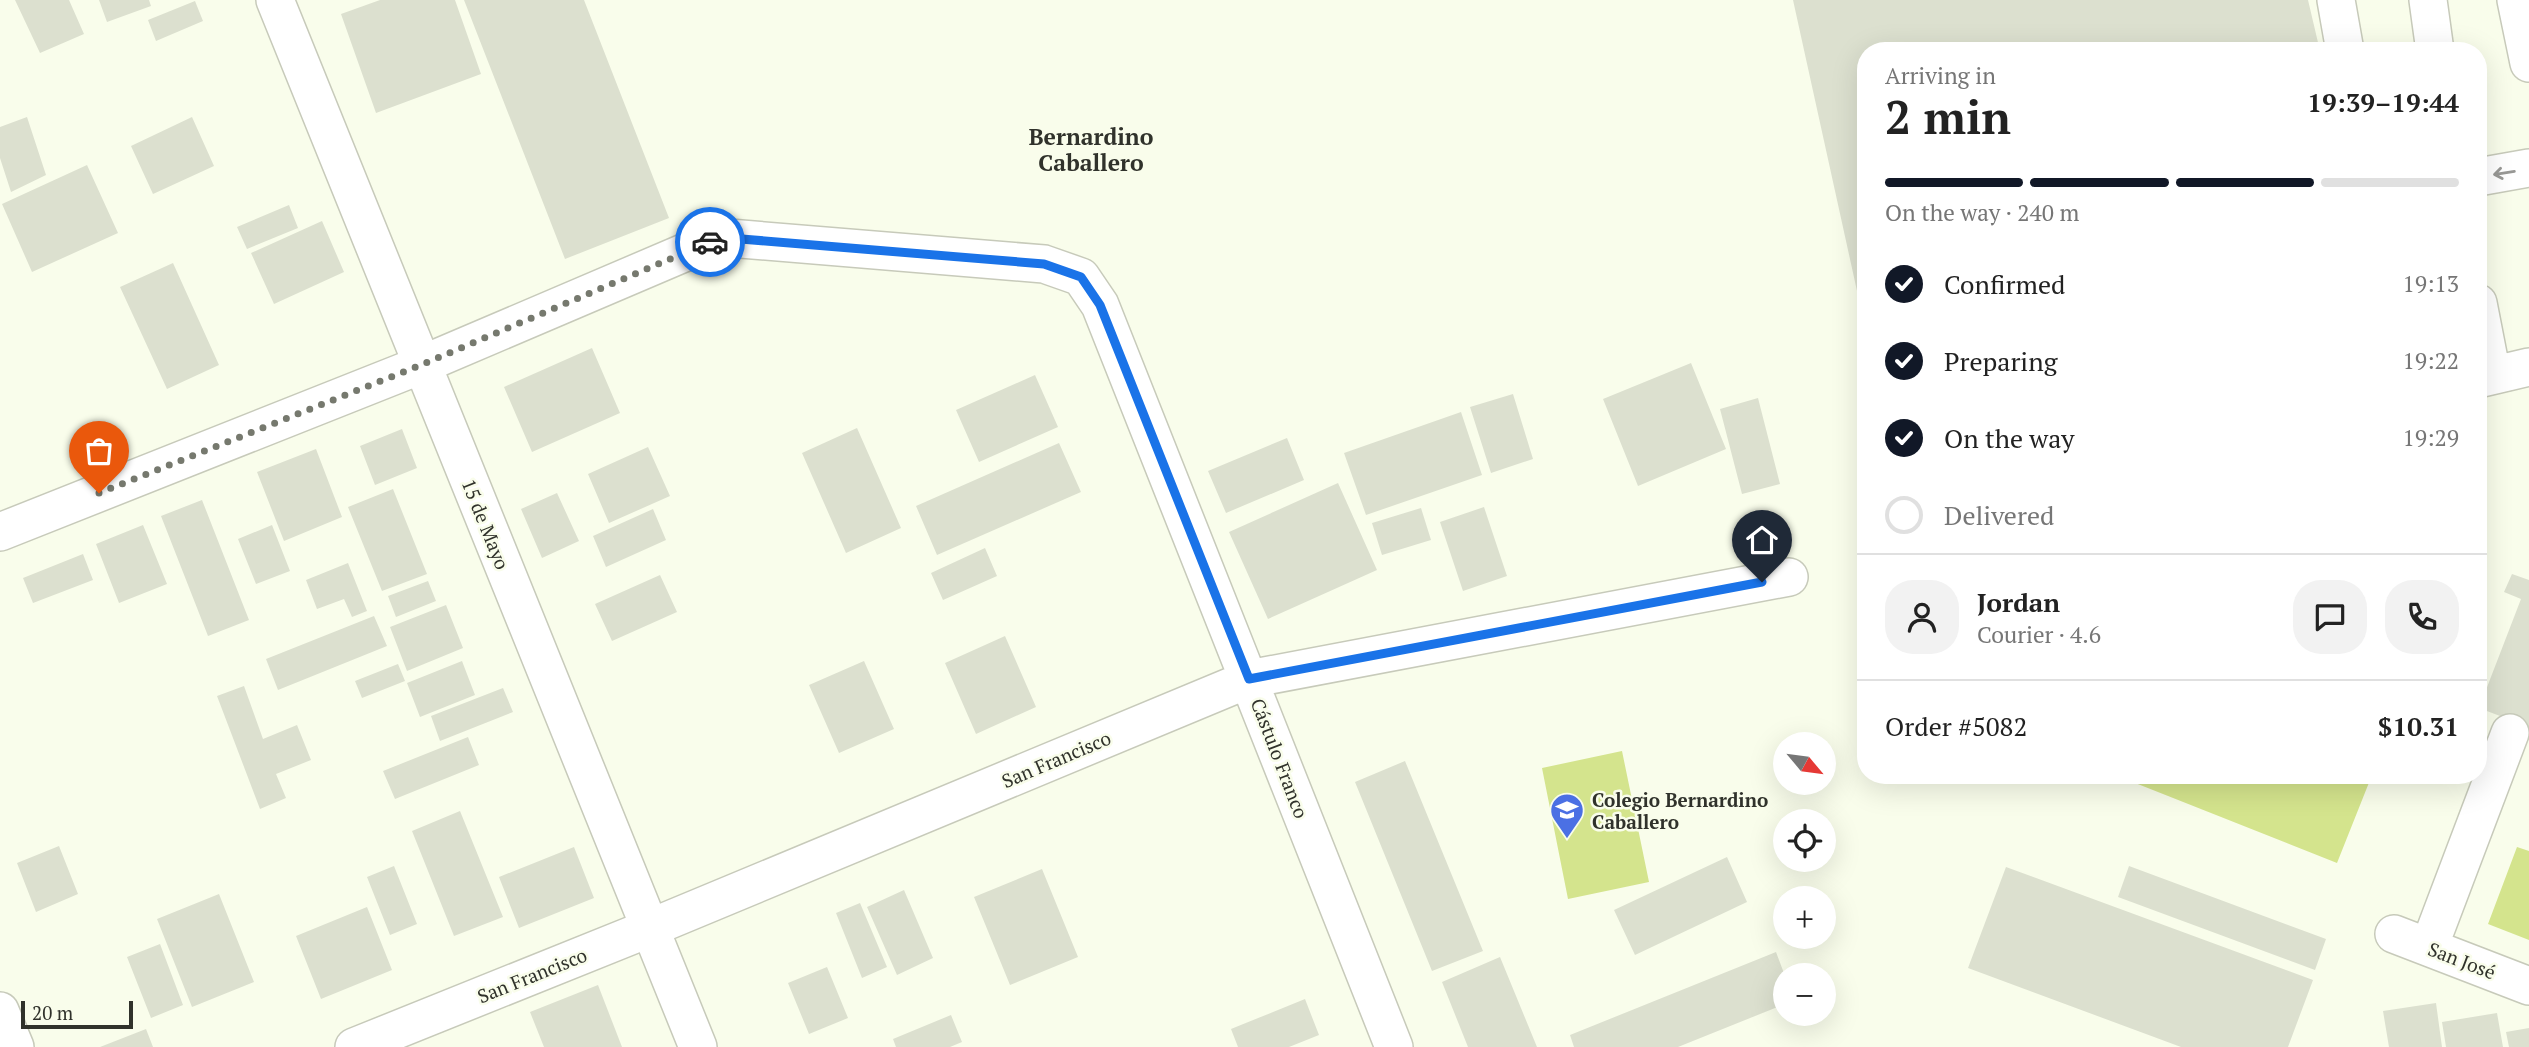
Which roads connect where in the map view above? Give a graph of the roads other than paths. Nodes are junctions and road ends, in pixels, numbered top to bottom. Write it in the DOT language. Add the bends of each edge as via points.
graph roads {
  1 [pos="275,0"];
  2 [pos="2336,0"];
  3 [pos="2428,0"];
  4 [pos="2516,0"];
  5 [pos="2343,42"];
  6 [pos="2434,42"];
  7 [pos="2529,63"];
  8 [pos="2529,168"];
  9 [pos="2487,175"];
  10 [pos="421,365"];
  11 [pos="2529,367"];
  12 [pos="2487,377"];
  13 [pos="0,532"];
  14 [pos="1789,577"];
  15 [pos="1249,679"];
  16 [pos="2510,733"];
  17 [pos="650,928"];
  18 [pos="2394,934"];
  19 [pos="2429,947"];
  20 [pos="2529,986"];
  21 [pos="0,1011"];
  22 [pos="15,1047"];
  23 [pos="354,1047"];
  24 [pos="698,1047"];
  25 [pos="1394,1047"];
  1 -- 10 [label="street, 15 de Mayo"];
  2 -- 5 [label="street"];
  3 -- 6 [label="street"];
  4 -- 7 [label="street"];
  8 -- 9 [label="street, one-way"];
  10 -- 13 [label="street"];
  10 -- 15 [label="street, Cástulo Franco" via="707,243 729,238 1044,264 1081,277 1100,305"];
  10 -- 17 [label="street, 15 de Mayo"];
  11 -- 12 [label="street"];
  14 -- 15 [label="street, San Francisco"];
  15 -- 17 [label="street, San Francisco"];
  15 -- 25 [label="street, Cástulo Franco"];
  16 -- 19 [label="street"];
  17 -- 23 [label="street, San Francisco"];
  17 -- 24 [label="street, 15 de Mayo"];
  18 -- 19 [label="street, San José"];
  19 -- 20 [label="street, San José"];
  21 -- 22 [label="street"];
}
